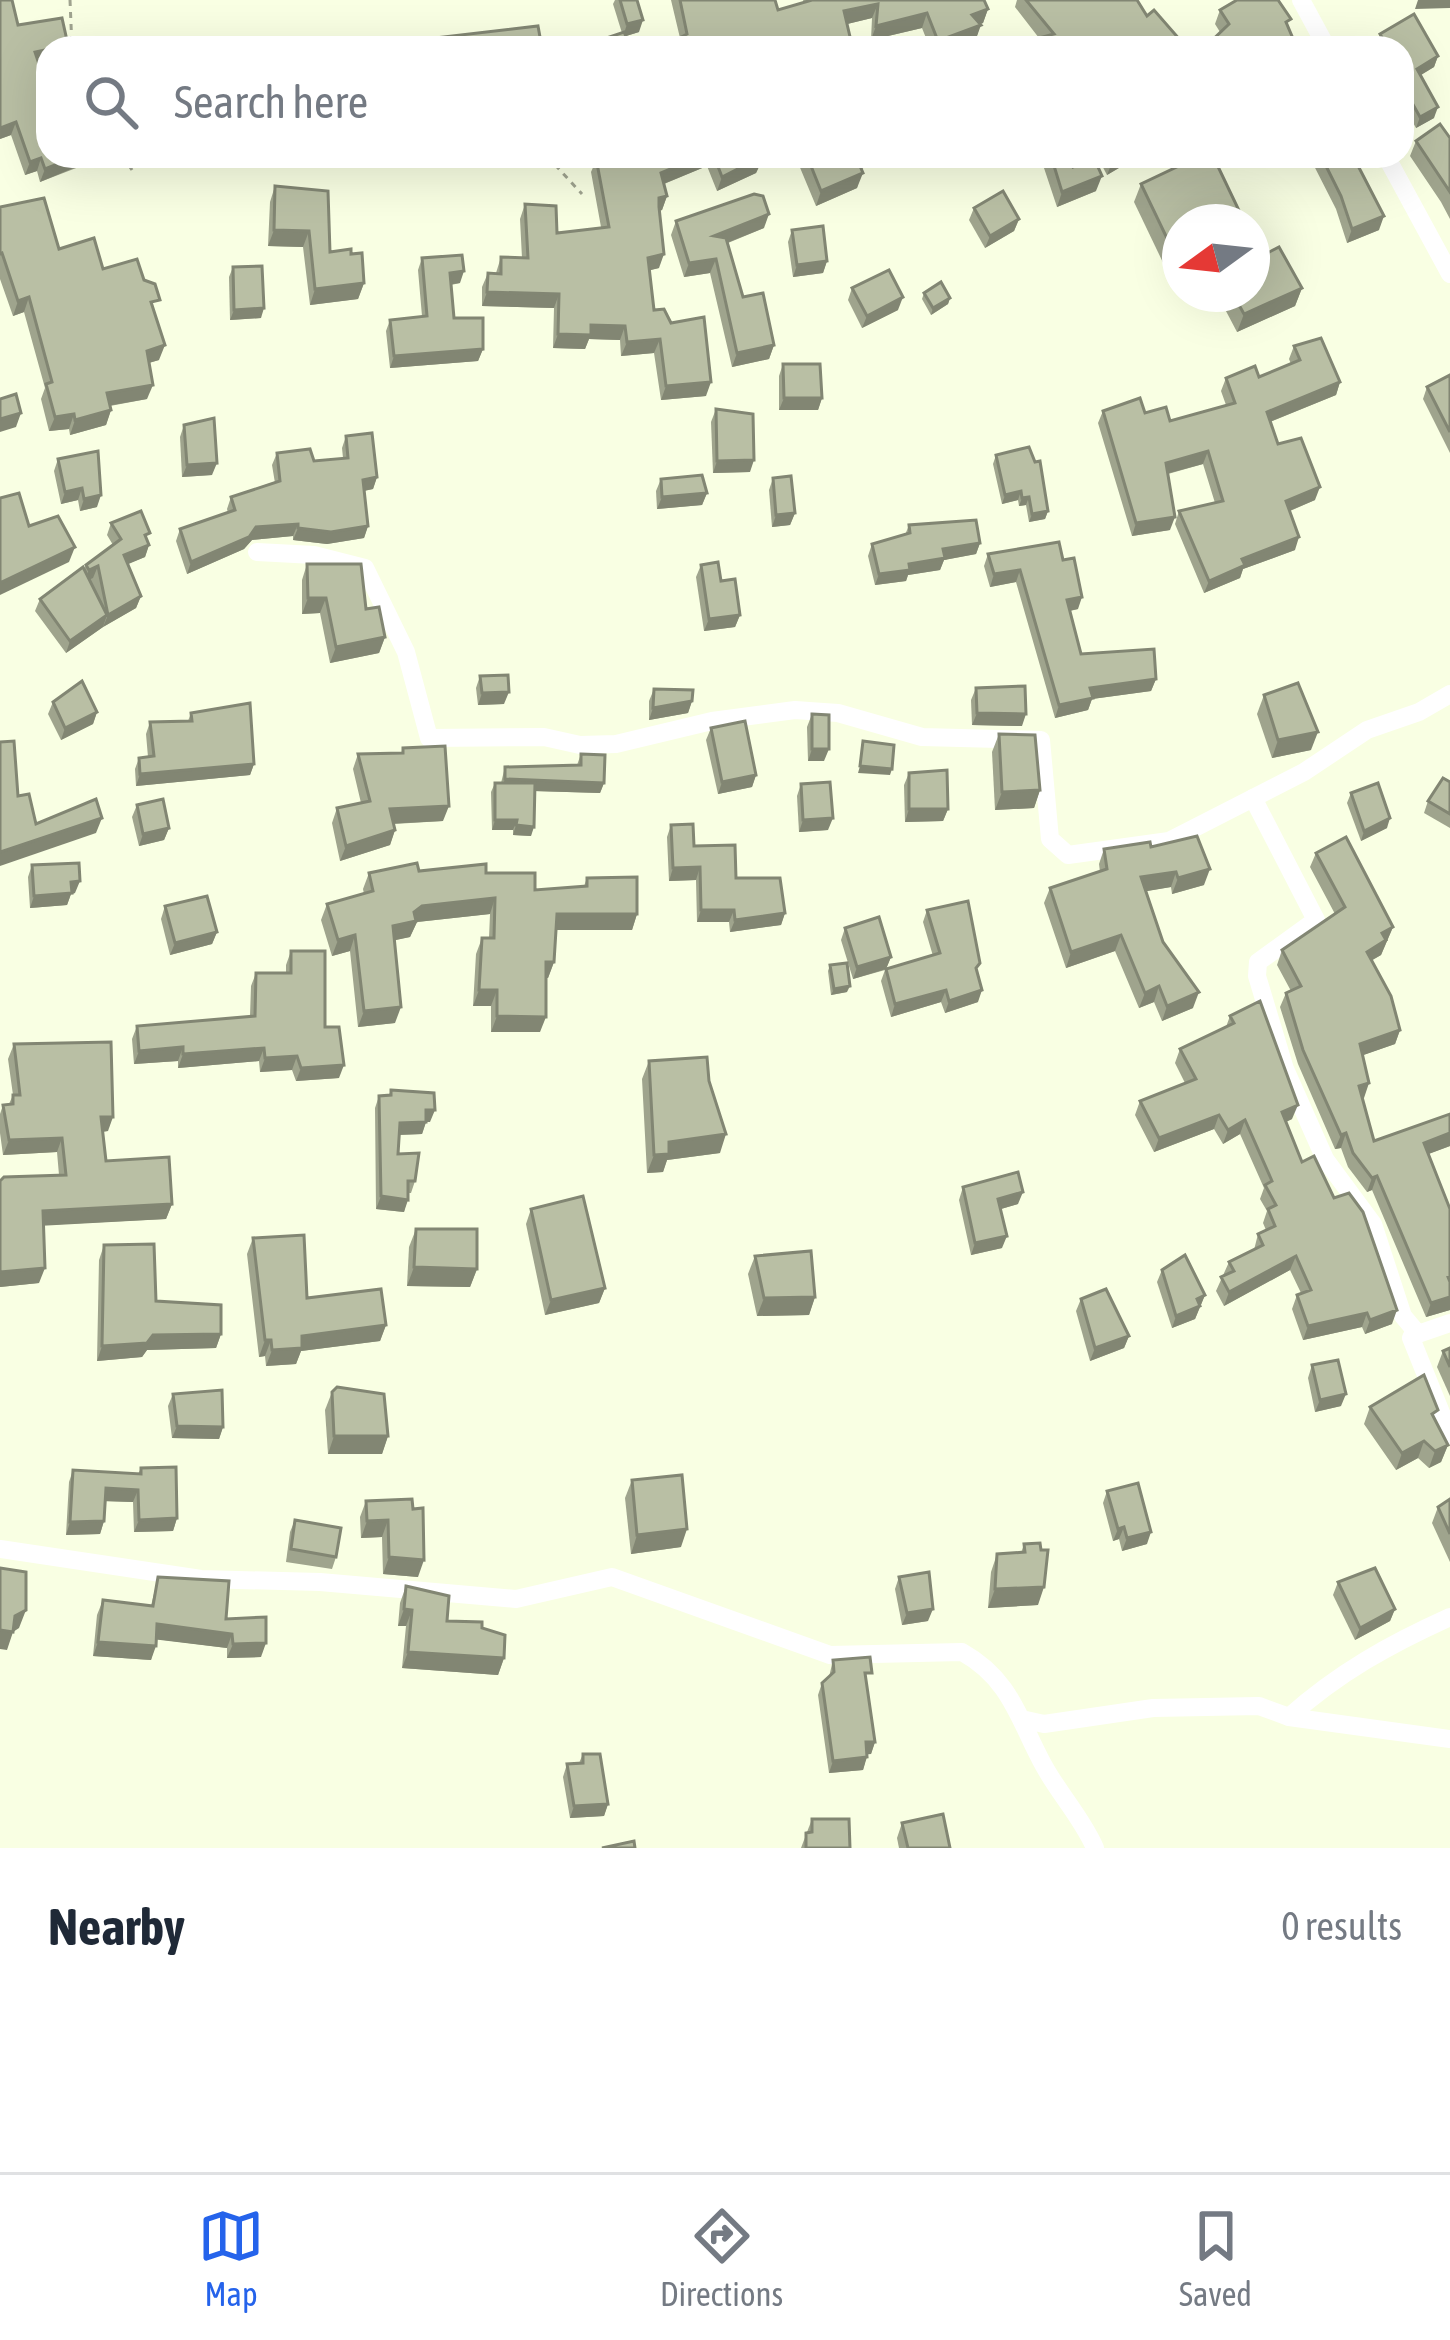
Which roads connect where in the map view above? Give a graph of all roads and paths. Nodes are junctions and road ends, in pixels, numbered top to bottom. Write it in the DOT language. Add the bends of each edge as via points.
graph roads {
  1 [pos="70,0"];
  2 [pos="1301,0"];
  3 [pos="72,36"];
  4 [pos="1320,36"];
  5 [pos="559,168"];
  6 [pos="1393,168"];
  7 [pos="582,194"];
  8 [pos="1450,274"];
  9 [pos="257,552"];
  10 [pos="1450,694"];
  11 [pos="1253,797"];
  12 [pos="1450,1323"];
  13 [pos="1415,1330"];
  14 [pos="1450,1436"];
  15 [pos="0,1549"];
  16 [pos="1450,1617"];
  17 [pos="1289,1717"];
  18 [pos="1026,1720"];
  19 [pos="1450,1739"];
  20 [pos="1095,1848"];
  1 -- 3 [label="path"];
  2 -- 4 [label="street"];
  5 -- 7 [label="path"];
  6 -- 8 [label="street"];
  9 -- 11 [label="street" via="365,568 406,652 429,738 616,744 795,710 838,713 922,737 1041,740 1050,839 1068,855 1168,841"];
  10 -- 11 [label="street" via="1367,730"];
  11 -- 13 [label="street" via="1316,920 1258,962 1270,1024 1324,1159 1373,1225"];
  12 -- 13 [label="street"];
  13 -- 14 [label="street" via="1418,1363"];
  15 -- 18 [label="street" via="201,1579 515,1599 612,1577 830,1655 962,1652"];
  16 -- 17 [label="street" via="1380,1648"];
  17 -- 18 [label="street" via="1258,1706"];
  17 -- 19 [label="street"];
  18 -- 20 [label="street" via="1042,1763"];
}
